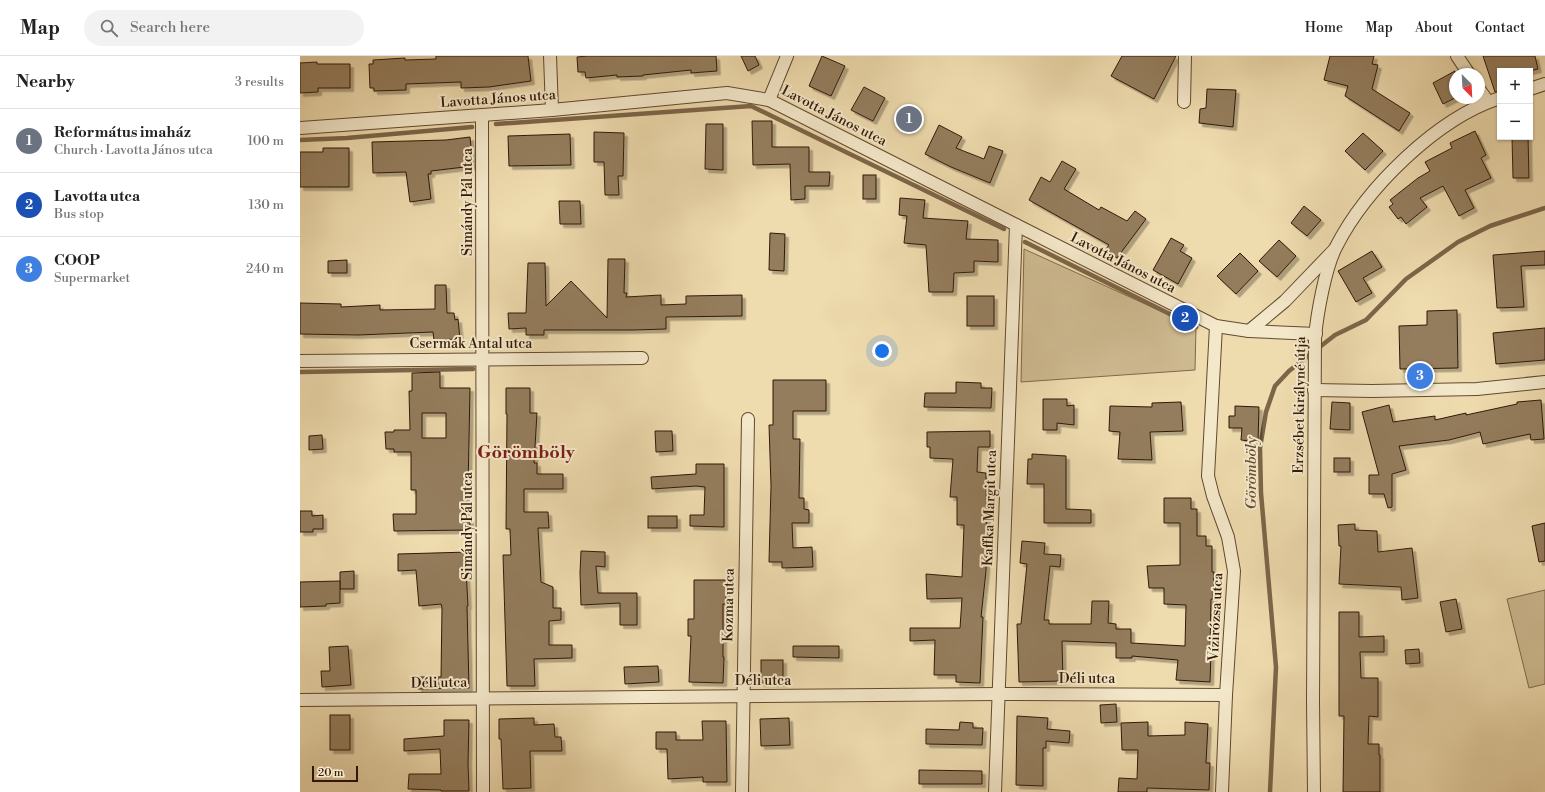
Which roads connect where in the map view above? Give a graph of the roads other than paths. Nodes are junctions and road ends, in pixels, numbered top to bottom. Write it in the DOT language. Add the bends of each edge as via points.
graph roads {
  1 [pos="550,56"];
  2 [pos="787,56"];
  3 [pos="1185,56"];
  4 [pos="1457,56"];
  5 [pos="1465,68"];
  6 [pos="1545,84"];
  7 [pos="1533,88"];
  8 [pos="1485,98"];
  9 [pos="1497,99"];
  10 [pos="769,100"];
  11 [pos="1184,102"];
  12 [pos="1488,102"];
  13 [pos="552,110"];
  14 [pos="482,116"];
  15 [pos="300,128"];
  16 [pos="1016,225"];
  17 [pos="1336,247"];
  18 [pos="1216,326"];
  19 [pos="1249,331"];
  20 [pos="1316,336"];
  21 [pos="642,358"];
  22 [pos="483,359"];
  23 [pos="300,361"];
  24 [pos="1545,382"];
  25 [pos="1314,390"];
  26 [pos="748,419"];
  27 [pos="998,694"];
  28 [pos="1226,695"];
  29 [pos="743,696"];
  30 [pos="483,698"];
  31 [pos="300,700"];
  32 [pos="483,792"];
  33 [pos="742,792"];
  34 [pos="995,792"];
  35 [pos="1222,792"];
  36 [pos="1314,792"];
  1 -- 13 [label="street"];
  2 -- 10 [label="street"];
  3 -- 11 [label="street"];
  4 -- 5 [label="street"];
  6 -- 7 [label="street"];
  8 -- 12 [label="street"];
  9 -- 12 [label="street, Erzsébet királyné útja"];
  10 -- 13 [label="street, Lavotta János utca" via="727,93"];
  10 -- 16 [label="street, Lavotta János utca"];
  12 -- 17 [label="street, Erzsébet királyné útja" via="1456,118 1414,150 1362,204"];
  13 -- 14 [label="street, Lavotta János utca"];
  14 -- 15 [label="street, Lavotta János utca"];
  14 -- 22 [label="street, Simándy Pál utca"];
  16 -- 18 [label="street, Lavotta János utca"];
  16 -- 27 [label="street, Kaffka Margit utca"];
  17 -- 19 [label="street" via="1285,301"];
  17 -- 20 [label="street, Erzsébet királyné útja" via="1325,280"];
  18 -- 19 [label="street, Lavotta János utca"];
  18 -- 28 [label="street, Vízirózsa utca" via="1208,476 1228,537 1234,571"];
  19 -- 20 [label="street, Lavotta János utca"];
  20 -- 25 [label="street, Erzsébet királyné útja"];
  21 -- 22 [label="street, Csermák Antal utca"];
  22 -- 23 [label="street, Csermák Antal utca"];
  22 -- 30 [label="street, Simándy Pál utca"];
  24 -- 25 [label="street" via="1477,389"];
  25 -- 36 [label="street, Erzsébet királyné útja"];
  26 -- 29 [label="street, Kozma utca"];
  27 -- 28 [label="street, Déli utca"];
  27 -- 29 [label="street, Déli utca"];
  27 -- 34 [label="street, Kaffka Margit utca"];
  28 -- 35 [label="street, Vízirózsa utca"];
  29 -- 30 [label="street, Déli utca"];
  29 -- 33 [label="street, Kozma utca"];
  30 -- 31 [label="street, Déli utca"];
  30 -- 32 [label="street, Simándy Pál utca"];
}
